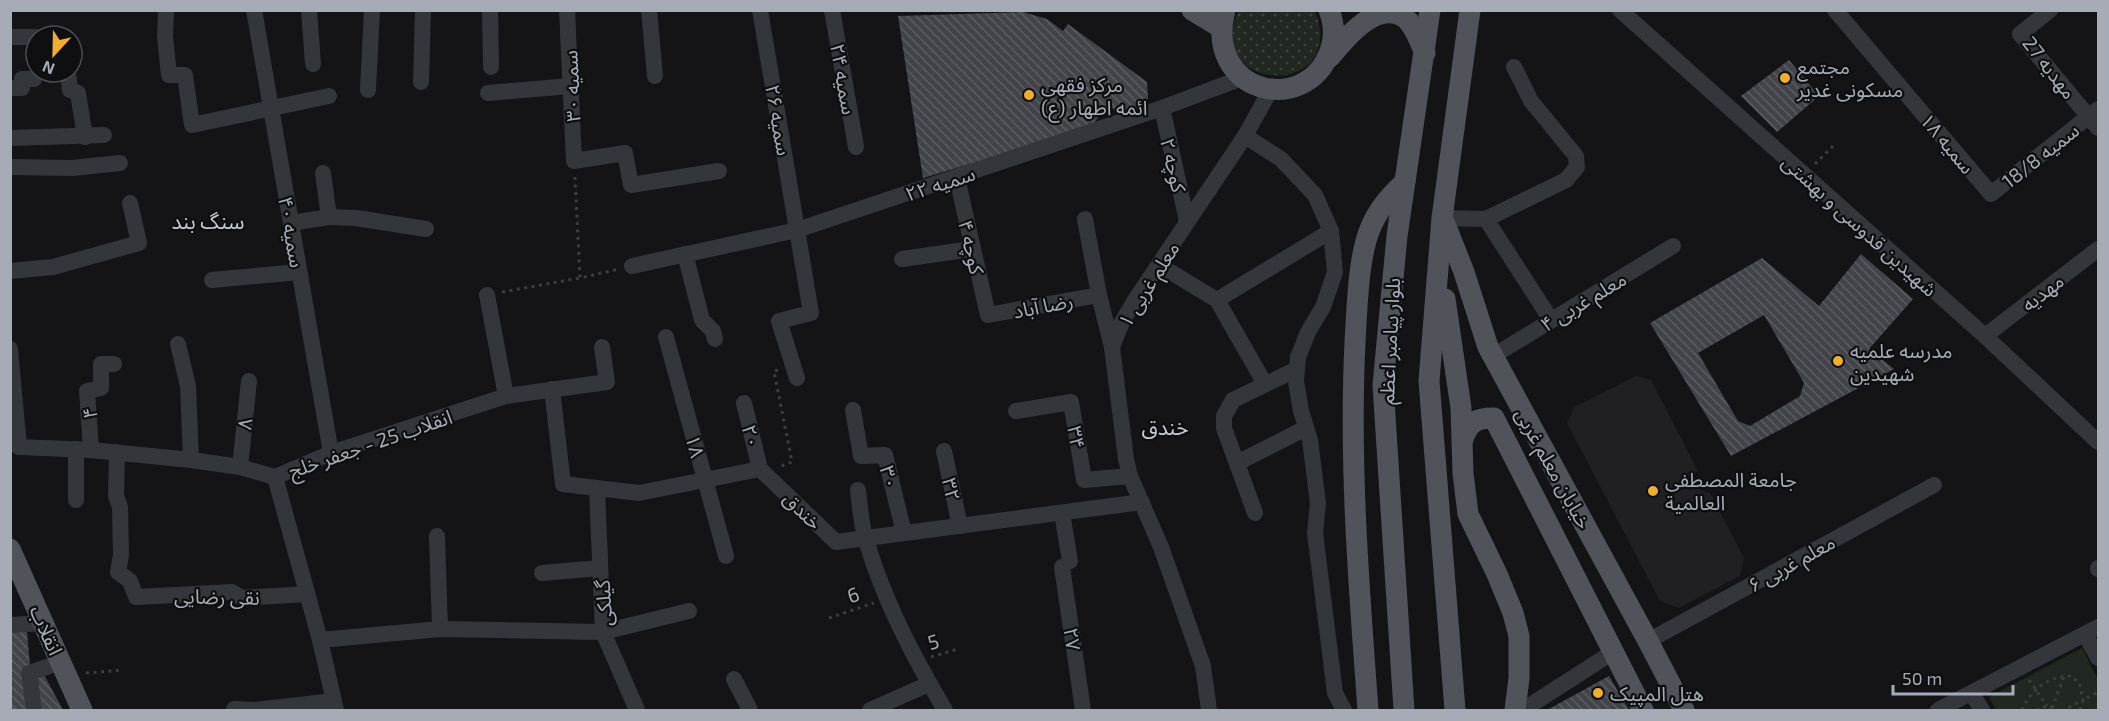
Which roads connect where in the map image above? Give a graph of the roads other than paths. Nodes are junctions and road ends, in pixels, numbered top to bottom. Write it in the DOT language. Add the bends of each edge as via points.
graph roads {
  1 [pos="166,10"];
  2 [pos="254,10"];
  3 [pos="309,10"];
  4 [pos="372,10"];
  5 [pos="423,10"];
  6 [pos="490,10"];
  7 [pos="567,10"];
  8 [pos="649,10"];
  9 [pos="760,10"];
  10 [pos="832,10"];
  11 [pos="1192,10"];
  12 [pos="1329,10"];
  13 [pos="1430,10"];
  14 [pos="1470,10"];
  15 [pos="1620,10"];
  16 [pos="1835,10"];
  17 [pos="2050,10"];
  18 [pos="1222,19"];
  19 [pos="1425,54"];
  20 [pos="1327,60"];
  21 [pos="313,64"];
  22 [pos="491,67"];
  23 [pos="1514,67"];
  24 [pos="655,76"];
  25 [pos="1242,78"];
  26 [pos="24,79"];
  27 [pos="421,82"];
  28 [pos="69,84"];
  29 [pos="571,86"];
  30 [pos="10,88"];
  31 [pos="1271,89"];
  32 [pos="368,90"];
  33 [pos="488,93"];
  34 [pos="329,96"];
  35 [pos="1162,108"];
  36 [pos="270,109"];
  37 [pos="2095,118"];
  38 [pos="104,135"];
  39 [pos="85,136"];
  40 [pos="1245,136"];
  41 [pos="10,138"];
  42 [pos="856,147"];
  43 [pos="120,163"];
  44 [pos="10,167"];
  45 [pos="719,171"];
  46 [pos="323,173"];
  47 [pos="957,177"];
  48 [pos="1405,182"];
  49 [pos="1991,194"];
  50 [pos="130,203"];
  51 [pos="329,217"];
  52 [pos="1442,218"];
  53 [pos="1085,219"];
  54 [pos="1486,219"];
  55 [pos="1187,221"];
  56 [pos="291,223"];
  57 [pos="426,229"];
  58 [pos="797,230"];
  59 [pos="1331,231"];
  60 [pos="1673,246"];
  61 [pos="972,249"];
  62 [pos="2098,249"];
  63 [pos="685,254"];
  64 [pos="1440,257"];
  65 [pos="902,259"];
  66 [pos="1159,265"];
  67 [pos="632,266"];
  68 [pos="10,271"];
  69 [pos="299,272"];
  70 [pos="212,280"];
  71 [pos="487,295"];
  72 [pos="1099,295"];
  73 [pos="1217,300"];
  74 [pos="988,315"];
  75 [pos="1551,320"];
  76 [pos="1985,336"];
  77 [pos="666,337"];
  78 [pos="714,339"];
  79 [pos="178,344"];
  80 [pos="602,347"];
  81 [pos="1112,347"];
  82 [pos="10,349"];
  83 [pos="1493,356"];
  84 [pos="114,364"];
  85 [pos="1297,369"];
  86 [pos="795,372"];
  87 [pos="249,381"];
  88 [pos="1265,384"];
  89 [pos="552,389"];
  90 [pos="506,396"];
  91 [pos="744,403"];
  92 [pos="853,410"];
  93 [pos="1016,411"];
  94 [pos="1528,420"];
  95 [pos="1498,427"];
  96 [pos="1306,428"];
  97 [pos="1463,439"];
  98 [pos="2098,442"];
  99 [pos="84,450"];
  100 [pos="117,452"];
  101 [pos="944,452"];
  102 [pos="15,453"];
  103 [pos="331,453"];
  104 [pos="191,460"];
  105 [pos="1237,464"];
  106 [pos="240,467"];
  107 [pos="762,471"];
  108 [pos="1130,476"];
  109 [pos="275,477"];
  110 [pos="705,480"];
  111 [pos="1934,485"];
  112 [pos="597,489"];
  113 [pos="858,490"];
  114 [pos="76,500"];
  115 [pos="1142,502"];
  116 [pos="1062,513"];
  117 [pos="1255,513"];
  118 [pos="960,526"];
  119 [pos="904,533"];
  120 [pos="437,536"];
  121 [pos="865,538"];
  122 [pos="10,549"];
  123 [pos="726,556"];
  124 [pos="600,568"];
  125 [pos="542,573"];
  126 [pos="307,594"];
  127 [pos="688,611"];
  128 [pos="44,623"];
  129 [pos="10,625"];
  130 [pos="440,629"];
  131 [pos="2092,631"];
  132 [pos="603,632"];
  133 [pos="320,640"];
  134 [pos="1648,641"];
  135 [pos="1613,652"];
  136 [pos="2098,658"];
  137 [pos="64,668"];
  138 [pos="734,679"];
  139 [pos="929,684"];
  140 [pos="1972,694"];
  141 [pos="335,706"];
  142 [pos="234,709"];
  143 [pos="263,710"];
  144 [pos="1083,710"];
  145 [pos="1523,710"];
  146 [pos="34,711"];
  147 [pos="82,711"];
  148 [pos="637,711"];
  149 [pos="750,711"];
  150 [pos="870,711"];
  151 [pos="945,711"];
  152 [pos="1209,711"];
  153 [pos="1344,711"];
  154 [pos="1368,711"];
  155 [pos="1404,711"];
  156 [pos="1455,711"];
  157 [pos="1643,711"];
  158 [pos="1684,711"];
  159 [pos="1938,711"];
  160 [pos="1982,711"];
  1 -- 36 [label="street" via="169,75 185,75 192,125"];
  2 -- 36 [label="street, سمیه ۴۰"];
  3 -- 21 [label="street"];
  4 -- 32 [label="street"];
  5 -- 27 [label="street"];
  6 -- 22 [label="street"];
  7 -- 29 [label="street, سمیه ۳۰"];
  8 -- 24 [label="street"];
  9 -- 58 [label="street, سمیه ۲۶"];
  10 -- 42 [label="street, سمیه ۲۴"];
  11 -- 18 [label="main road"];
  12 -- 20 [label="main road" via="1334,28"];
  13 -- 19 [label="main road, بلوار پیامبر اعظم"];
  14 -- 52 [label="main road"];
  15 -- 76 [label="street, شهیدین قدوسی و بهشتی"];
  16 -- 49 [label="street, سمیه ۱۸"];
  17 -- 37 [label="street, مهدیه 27" via="2020,34"];
  18 -- 25 [label="main road" via="1222,46 1229,64"];
  19 -- 20 [label="main road" via="1414,28 1405,17 1390,11 1375,12"];
  19 -- 48 [label="main road, بلوار پیامبر اعظم"];
  20 -- 31 [label="main road" via="1304,83 1288,89"];
  23 -- 54 [label="street" via="1531,101 1575,156 1577,167 1566,180"];
  25 -- 31 [label="main road"];
  25 -- 35 [label="street, سمیه ۲۲"];
  26 -- 30 [label="street" via="22,88"];
  28 -- 39 [label="street" via="70,90 78,93"];
  29 -- 33 [label="street"];
  29 -- 45 [label="street, سمیه ۳۰" via="574,161 626,153 631,185"];
  31 -- 40 [label="street, معلم غربی ۱"];
  34 -- 36 [label="street"];
  35 -- 47 [label="street, سمیه ۲۲"];
  35 -- 55 [label="street, کوچه ۲"];
  36 -- 56 [label="street, سمیه ۴۰"];
  37 -- 49 [label="street, سمیه 18/8"];
  38 -- 39 [label="street"];
  39 -- 41 [label="street"];
  40 -- 55 [label="street, معلم غربی ۱"];
  40 -- 59 [label="street" via="1281,159 1315,195"];
  43 -- 44 [label="street" via="72,168"];
  46 -- 51 [label="street"];
  47 -- 58 [label="street, سمیه ۲۲"];
  47 -- 61 [label="street, کوچه ۴"];
  48 -- 154 [label="main road" via="1386,199 1370,230 1357,308 1352,434"];
  48 -- 155 [label="main road, بلوار پیامبر اعظم" via="1396,236 1383,385"];
  50 -- 68 [label="street" via="139,243 53,267"];
  51 -- 56 [label="street"];
  51 -- 57 [label="street"];
  52 -- 54 [label="street"];
  52 -- 64 [label="main road"];
  52 -- 83 [label="main road, خیابان معلم غربی"];
  53 -- 72 [label="street"];
  54 -- 75 [label="street"];
  55 -- 66 [label="street, معلم غربی ۱"];
  56 -- 69 [label="street, سمیه ۴۰"];
  58 -- 63 [label="street, سمیه ۲۲"];
  58 -- 86 [label="street, سمیه ۲۶" via="811,313 779,321"];
  59 -- 73 [label="street"];
  59 -- 85 [label="street" via="1335,272 1298,357"];
  60 -- 75 [label="street, معلم غربی ۴"];
  61 -- 65 [label="street"];
  61 -- 74 [label="street, کوچه ۴"];
  62 -- 76 [label="street, مهدیه"];
  63 -- 67 [label="street, سمیه ۲۲"];
  63 -- 78 [label="street" via="702,320 713,331"];
  64 -- 97 [label="main road"];
  64 -- 156 [label="main road" via="1429,381"];
  66 -- 73 [label="street"];
  66 -- 81 [label="street, معلم غربی ۱" via="1122,322"];
  69 -- 70 [label="street"];
  69 -- 103 [label="street, سمیه ۴۰"];
  71 -- 90 [label="street"];
  72 -- 74 [label="street, رضا آباد"];
  72 -- 81 [label="street"];
  73 -- 88 [label="street"];
  75 -- 83 [label="street, معلم غربی ۴"];
  76 -- 98 [label="street, شهیدین قدوسی و بهشتی"];
  77 -- 110 [label="street, ۱۸"];
  79 -- 104 [label="street" via="188,386"];
  80 -- 89 [label="street, انقلاب 25 - جعفر خلج" via="607,382"];
  81 -- 108 [label="street, معلم غربی ۱"];
  82 -- 102 [label="street"];
  83 -- 94 [label="main road, خیابان معلم غربی"];
  84 -- 99 [label="street, ۴" via="101,364 101,388 87,391"];
  85 -- 88 [label="street"];
  85 -- 96 [label="street"];
  87 -- 106 [label="street, ۸"];
  88 -- 105 [label="street" via="1233,400 1224,416 1224,428"];
  89 -- 90 [label="street, انقلاب 25 - جعفر خلج"];
  89 -- 112 [label="street" via="563,484"];
  90 -- 103 [label="street, انقلاب 25 - جعفر خلج"];
  91 -- 107 [label="street, ۲۰"];
  92 -- 119 [label="street, ۳۰" via="861,456 885,454"];
  93 -- 108 [label="street, ۳۴" via="1071,402 1084,480"];
  94 -- 95 [label="main road"];
  94 -- 134 [label="main road, خیابان معلم غربی"];
  95 -- 97 [label="main road" via="1480,418 1471,422"];
  95 -- 135 [label="main road, خیابان معلم غربی"];
  96 -- 105 [label="street"];
  96 -- 153 [label="street" via="1318,503 1315,533 1335,693"];
  97 -- 145 [label="main road" via="1468,513 1497,574 1519,636"];
  99 -- 100 [label="street, انقلاب 25 - جعفر خلج"];
  99 -- 102 [label="street, انقلاب 25 - جعفر خلج"];
  99 -- 114 [label="street"];
  100 -- 104 [label="street, انقلاب 25 - جعفر خلج"];
  100 -- 126 [label="street, نقی رضایی" via="121,555 118,572 130,580 136,597 232,591 242,598"];
  101 -- 118 [label="street, ۳۲"];
  103 -- 109 [label="street, انقلاب 25 - جعفر خلج"];
  104 -- 106 [label="street, انقلاب 25 - جعفر خلج"];
  105 -- 117 [label="street"];
  106 -- 109 [label="street, انقلاب 25 - جعفر خلج"];
  107 -- 110 [label="street"];
  107 -- 121 [label="street, خندق" via="836,542"];
  108 -- 115 [label="street, معلم غربی ۱"];
  109 -- 126 [label="street"];
  110 -- 112 [label="street" via="639,493"];
  110 -- 123 [label="street, ۱۸"];
  111 -- 134 [label="street, معلم غربی ۶"];
  112 -- 124 [label="street, گیلکی"];
  113 -- 121 [label="street"];
  115 -- 116 [label="street, خندق"];
  115 -- 152 [label="street, معلم غربی ۱" via="1203,666"];
  116 -- 118 [label="street, خندق"];
  116 -- 144 [label="street, ۲۷"];
  118 -- 119 [label="street, خندق"];
  119 -- 121 [label="street, خندق"];
  120 -- 130 [label="street"];
  121 -- 139 [label="street" via="887,599"];
  122 -- 128 [label="main road, انقلاب"];
  124 -- 125 [label="street"];
  124 -- 132 [label="street, گیلکی"];
  126 -- 133 [label="street"];
  127 -- 132 [label="street"];
  128 -- 129 [label="street"];
  128 -- 137 [label="main road, انقلاب"];
  130 -- 132 [label="street"];
  130 -- 133 [label="street"];
  131 -- 136 [label="street"];
  131 -- 140 [label="street"];
  132 -- 148 [label="street, گیلکی"];
  133 -- 141 [label="street"];
  134 -- 158 [label="main road, خیابان معلم غربی"];
  135 -- 145 [label="street"];
  135 -- 157 [label="main road, خیابان معلم غربی"];
  137 -- 146 [label="street" via="29,673"];
  137 -- 147 [label="main road, انقلاب"];
  138 -- 149 [label="street"];
  139 -- 150 [label="street"];
  139 -- 151 [label="street"];
  140 -- 159 [label="street"];
  140 -- 160 [label="street"];
  141 -- 143 [label="street"];
  142 -- 143 [label="street"];
}
